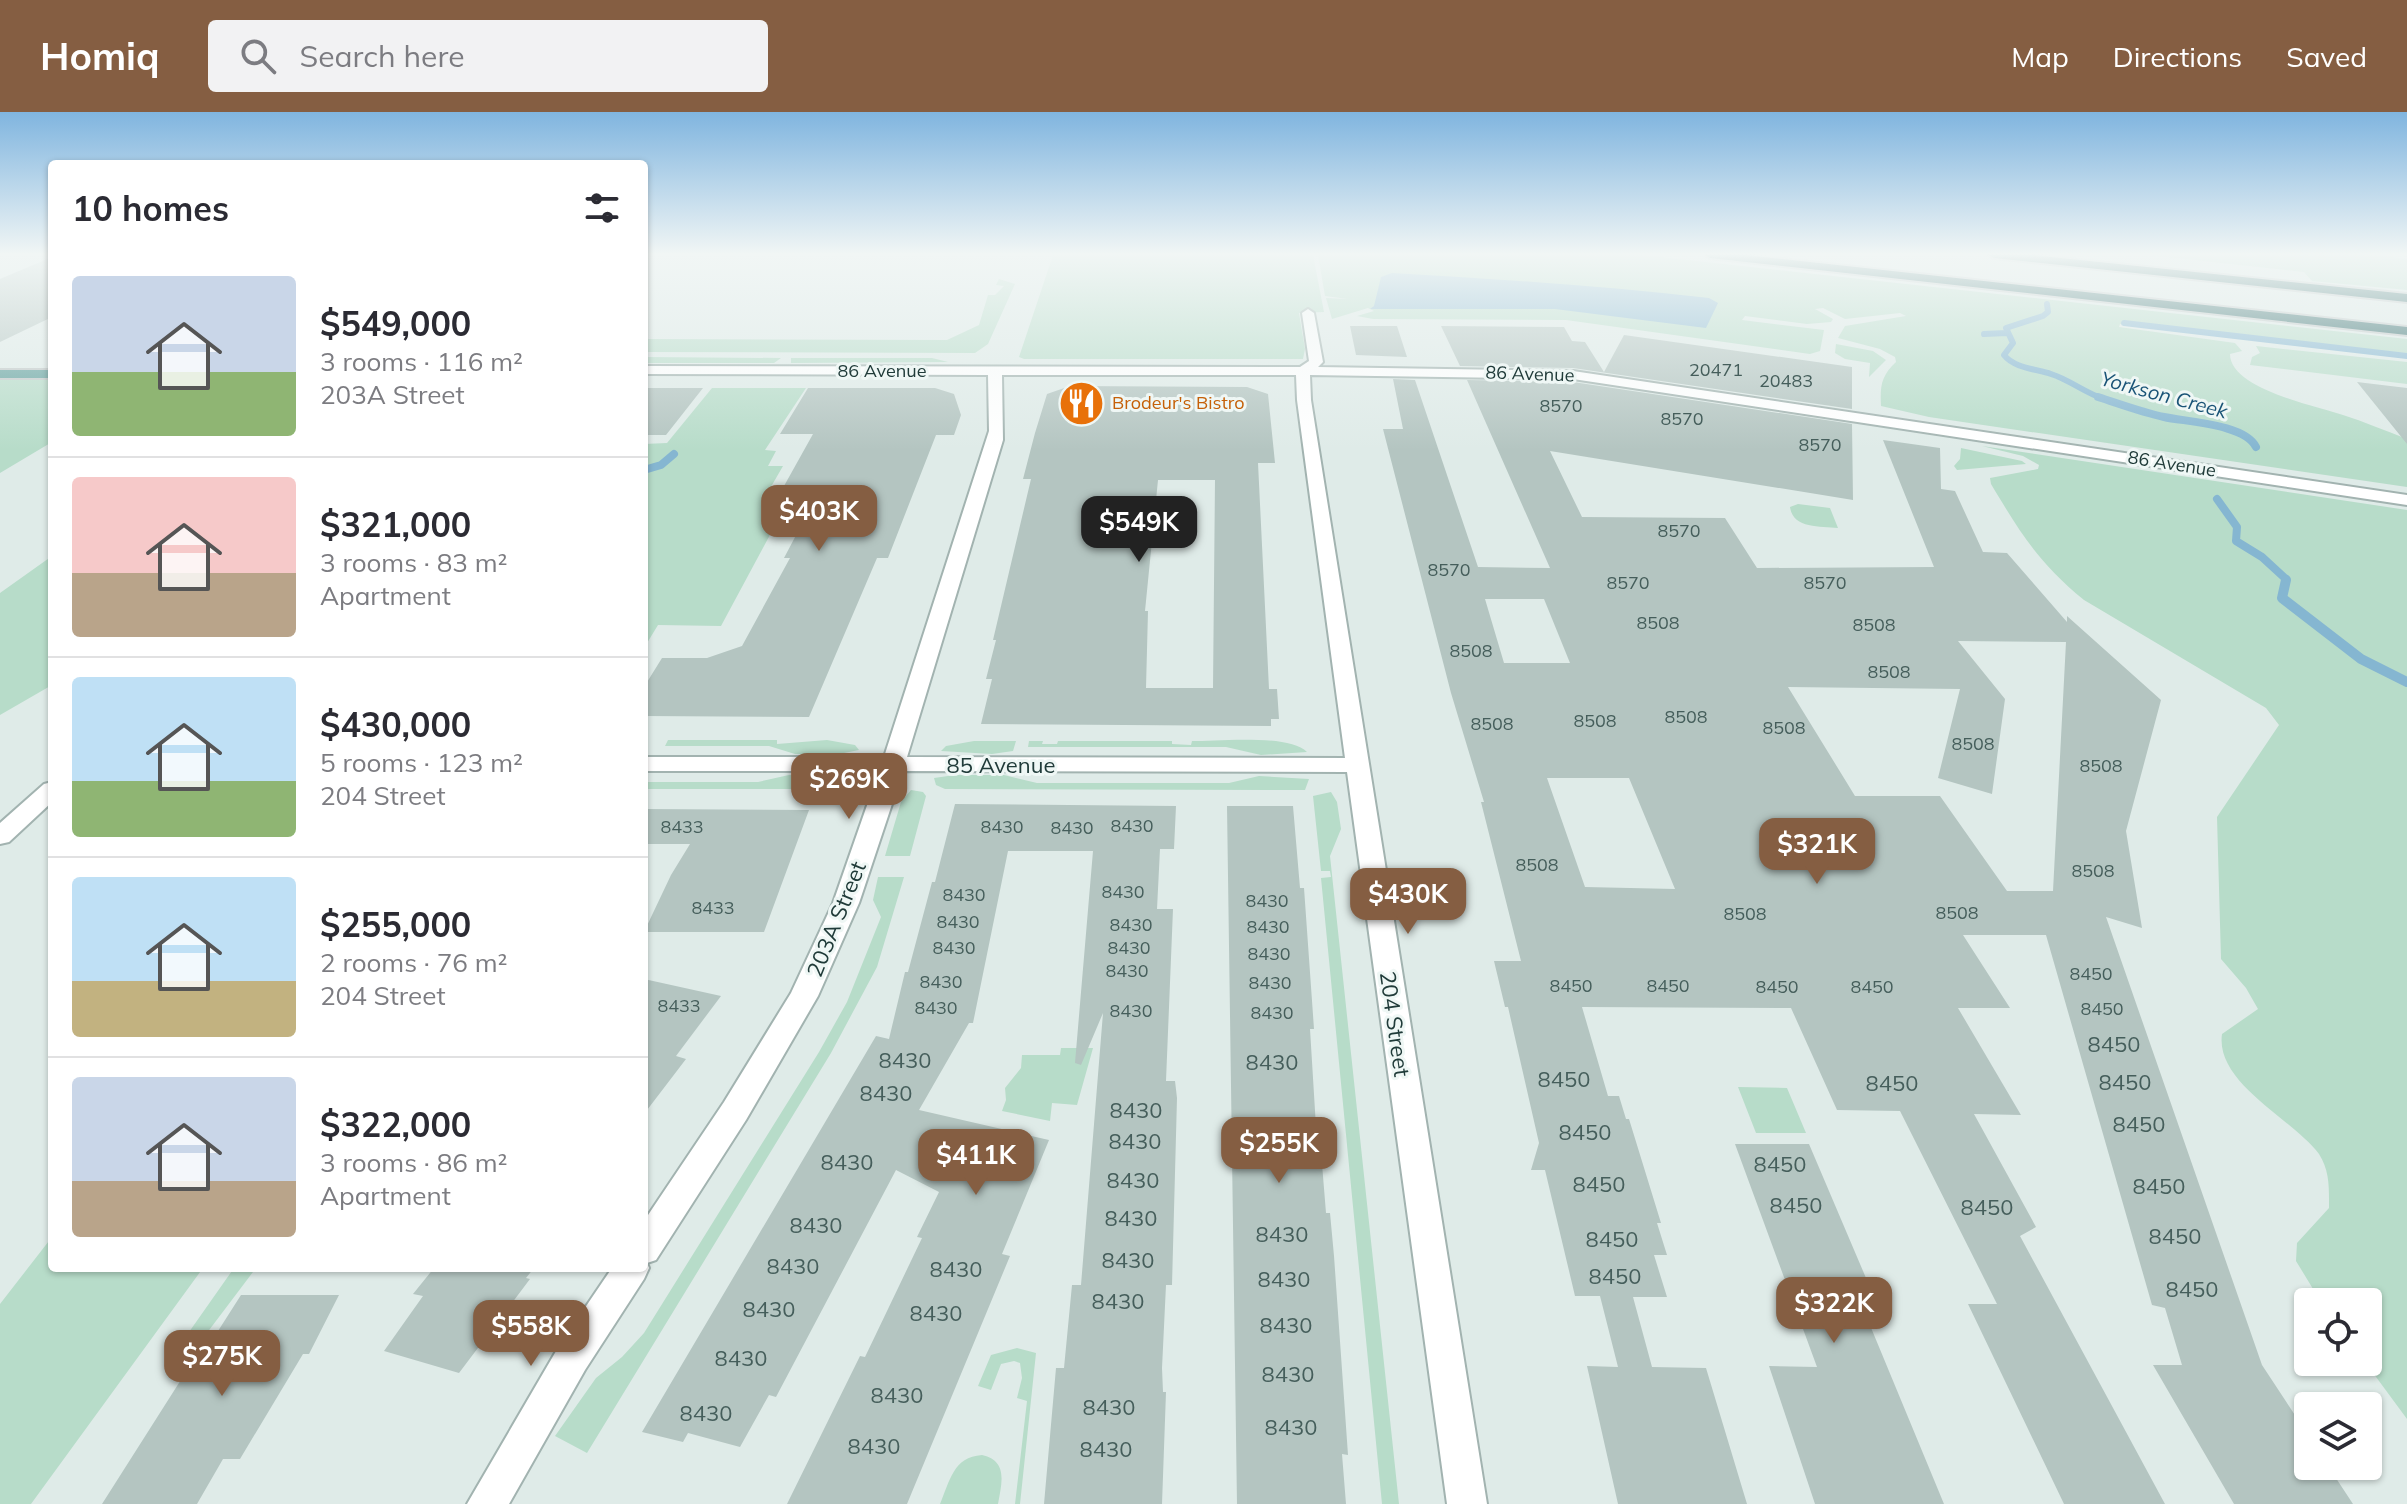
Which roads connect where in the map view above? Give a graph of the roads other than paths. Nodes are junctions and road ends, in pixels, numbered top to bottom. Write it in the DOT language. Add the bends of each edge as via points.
graph roads {
  1 [pos="1309,320"];
  2 [pos="2306,320"];
  3 [pos="2319,320"];
  4 [pos="2407,331"];
  5 [pos="0,362"];
  6 [pos="48,362"];
  7 [pos="648,370"];
  8 [pos="995,371"];
  9 [pos="1303,371"];
  10 [pos="0,374"];
  11 [pos="48,374"];
  12 [pos="2407,500"];
  13 [pos="648,764"];
  14 [pos="894,764"];
  15 [pos="1358,765"];
  16 [pos="48,793"];
  17 [pos="0,836"];
  18 [pos="648,1243"];
  19 [pos="629,1272"];
  20 [pos="487,1504"];
  21 [pos="1467,1504"];
  1 -- 9 [label="street, 204 Street" via="1316,362"];
  2 -- 4 [label="highway"];
  3 -- 4 [label="highway"];
  5 -- 6 [label="main road"];
  7 -- 8 [label="street, 86 Avenue"];
  8 -- 9 [label="street, 86 Avenue"];
  8 -- 14 [label="street, 203A Street" via="995,440"];
  9 -- 12 [label="street, 86 Avenue" via="1597,377"];
  9 -- 15 [label="street, 204 Street"];
  10 -- 11 [label="main road"];
  13 -- 14 [label="street, 85 Avenue"];
  14 -- 15 [label="street, 85 Avenue"];
  14 -- 18 [label="street, 203A Street" via="846,903 804,996"];
  15 -- 21 [label="street, 204 Street"];
  16 -- 17 [label="street"];
  19 -- 20 [label="street"];
}
